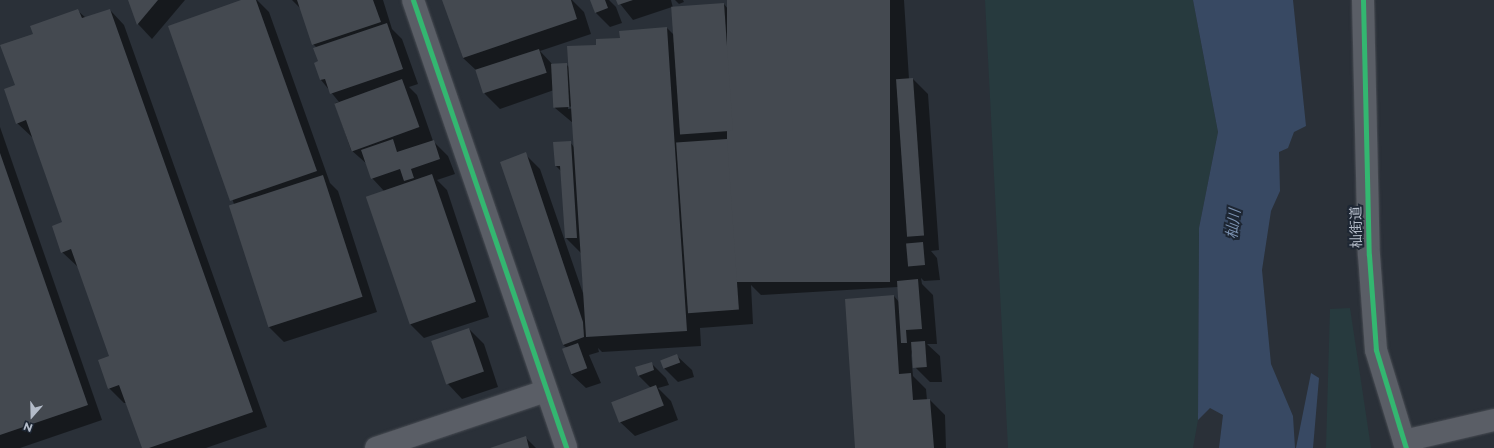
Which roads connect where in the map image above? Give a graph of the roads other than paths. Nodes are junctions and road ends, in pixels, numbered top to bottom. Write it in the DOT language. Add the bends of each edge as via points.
graph roads {
  1 [pos="413,0"];
  2 [pos="1363,0"];
  3 [pos="545,391"];
  4 [pos="1494,420"];
  5 [pos="1405,444"];
  6 [pos="376,448"];
  7 [pos="566,448"];
  1 -- 3 [label="street" via="519,306"];
  2 -- 5 [label="street, 杣街道" via="1369,254 1376,350"];
  3 -- 6 [label="street"];
  3 -- 7 [label="street"];
  4 -- 5 [label="street"];
}
